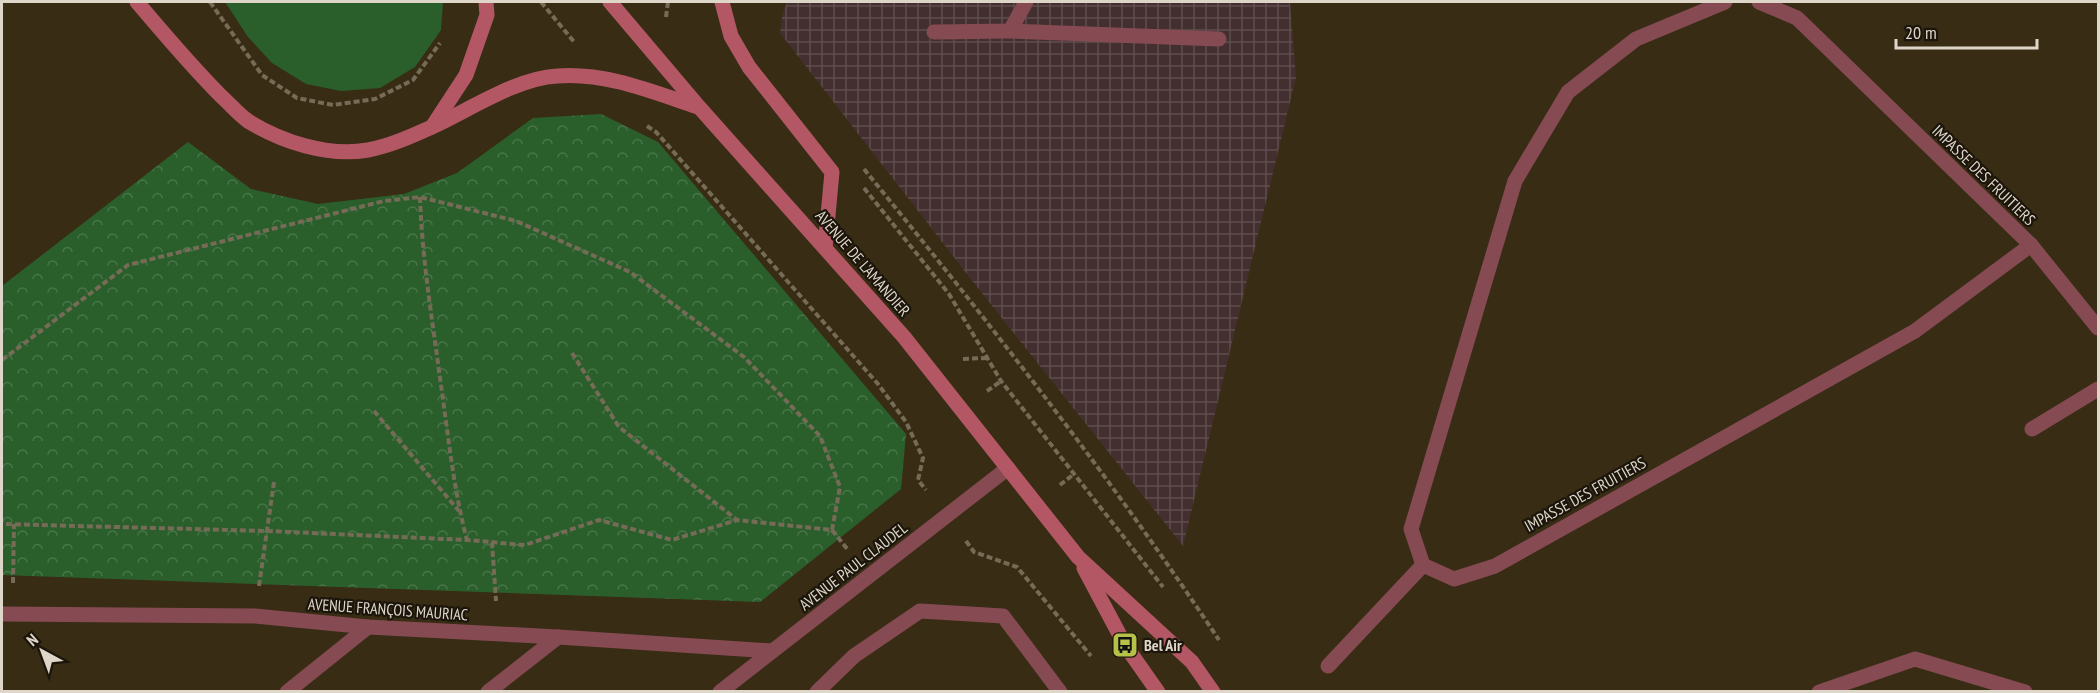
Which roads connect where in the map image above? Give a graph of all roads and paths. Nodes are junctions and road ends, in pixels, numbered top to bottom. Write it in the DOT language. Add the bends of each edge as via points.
graph roads {
  1 [pos="136,2"];
  2 [pos="210,2"];
  3 [pos="486,2"];
  4 [pos="541,2"];
  5 [pos="610,2"];
  6 [pos="722,2"];
  7 [pos="1026,2"];
  8 [pos="1725,2"];
  9 [pos="1759,2"];
  10 [pos="1010,31"];
  11 [pos="934,32"];
  12 [pos="1220,39"];
  13 [pos="441,40"];
  14 [pos="577,46"];
  15 [pos="699,107"];
  16 [pos="639,121"];
  17 [pos="432,127"];
  18 [pos="861,166"];
  19 [pos="862,185"];
  20 [pos="420,197"];
  21 [pos="2031,245"];
  22 [pos="825,248"];
  23 [pos="2098,328"];
  24 [pos="572,353"];
  25 [pos="2,360"];
  26 [pos="2098,389"];
  27 [pos="374,411"];
  28 [pos="2032,429"];
  29 [pos="1008,468"];
  30 [pos="274,482"];
  31 [pos="459,512"];
  32 [pos="946,516"];
  33 [pos="737,520"];
  34 [pos="2,524"];
  35 [pos="14,524"];
  36 [pos="268,531"];
  37 [pos="467,540"];
  38 [pos="492,542"];
  39 [pos="1078,557"];
  40 [pos="1423,565"];
  41 [pos="1164,589"];
  42 [pos="7,614"];
  43 [pos="255,616"];
  44 [pos="368,627"];
  45 [pos="498,634"];
  46 [pos="558,637"];
  47 [pos="1220,641"];
  48 [pos="772,651"];
  49 [pos="1098,665"];
  50 [pos="1328,666"];
  51 [pos="287,692"];
  52 [pos="488,692"];
  53 [pos="720,692"];
  54 [pos="817,692"];
  55 [pos="1060,692"];
  56 [pos="1158,692"];
  57 [pos="1213,692"];
  58 [pos="1819,692"];
  59 [pos="2025,692"];
  1 -- 17 [label="main road" via="200,76 246,120 287,140 334,152 368,150"];
  2 -- 13 [label="path" via="262,75 297,98 333,105 375,99 413,80"];
  3 -- 17 [label="main road" via="487,15 466,75"];
  4 -- 14 [label="path"];
  5 -- 15 [label="main road, AVENUE DE L'AMANDIER"];
  6 -- 22 [label="main road" via="731,36 749,67 831,172"];
  7 -- 10 [label="street"];
  8 -- 40 [label="street" via="1636,39 1568,92 1515,181 1410,529"];
  9 -- 21 [label="street, IMPASSE DES FRUITIERS" via="1797,18"];
  10 -- 11 [label="street"];
  10 -- 12 [label="street"];
  15 -- 17 [label="main road" via="627,83 583,75 555,76 512,87"];
  15 -- 22 [label="main road, AVENUE DE L'AMANDIER"];
  16 -- 32 [label="path" via="656,132 878,384 906,422 923,458 918,480"];
  18 -- 47 [label="path" via="1004,344 1168,564"];
  19 -- 41 [label="path" via="948,294 1000,381"];
  20 -- 25 [label="path" via="384,201 128,265"];
  20 -- 31 [label="path" via="422,242"];
  20 -- 33 [label="path" via="516,221 630,272 744,357 820,436 840,487 831,530"];
  21 -- 23 [label="street"];
  21 -- 40 [label="street, IMPASSE DES FRUITIERS" via="1915,331 1495,566 1454,579"];
  22 -- 29 [label="main road, AVENUE DE L'AMANDIER" via="904,337"];
  24 -- 33 [label="path" via="619,427"];
  26 -- 28 [label="street"];
  27 -- 31 [label="path"];
  29 -- 32 [label="street, AVENUE PAUL CLAUDEL"];
  29 -- 39 [label="main road, AVENUE DE L'AMANDIER"];
  30 -- 36 [label="path"];
  31 -- 37 [label="path"];
  32 -- 48 [label="street, AVENUE PAUL CLAUDEL"];
  32 -- 49 [label="path" via="974,552 1017,567"];
  33 -- 38 [label="path" via="672,540 599,520 525,545"];
  34 -- 35 [label="path"];
  35 -- 36 [label="path"];
  35 -- 42 [label="path"];
  36 -- 37 [label="path"];
  36 -- 43 [label="path"];
  37 -- 38 [label="path"];
  38 -- 45 [label="path"];
  39 -- 56 [label="main road, AVENUE DE L'AMANDIER" via="1125,645"];
  39 -- 57 [label="main road, AVENUE DE L'AMANDIER" via="1192,662"];
  40 -- 50 [label="street"];
  42 -- 43 [label="street, AVENUE FRANÇOIS MAURIAC"];
  43 -- 44 [label="street, AVENUE FRANÇOIS MAURIAC"];
  44 -- 45 [label="street, AVENUE FRANÇOIS MAURIAC"];
  44 -- 51 [label="street"];
  45 -- 46 [label="street, AVENUE FRANÇOIS MAURIAC"];
  46 -- 48 [label="street, AVENUE FRANÇOIS MAURIAC"];
  46 -- 52 [label="street"];
  48 -- 53 [label="street, AVENUE PAUL CLAUDEL"];
  54 -- 55 [label="street" via="854,656 920,611 1003,615"];
  58 -- 59 [label="street" via="1915,659"];
}
